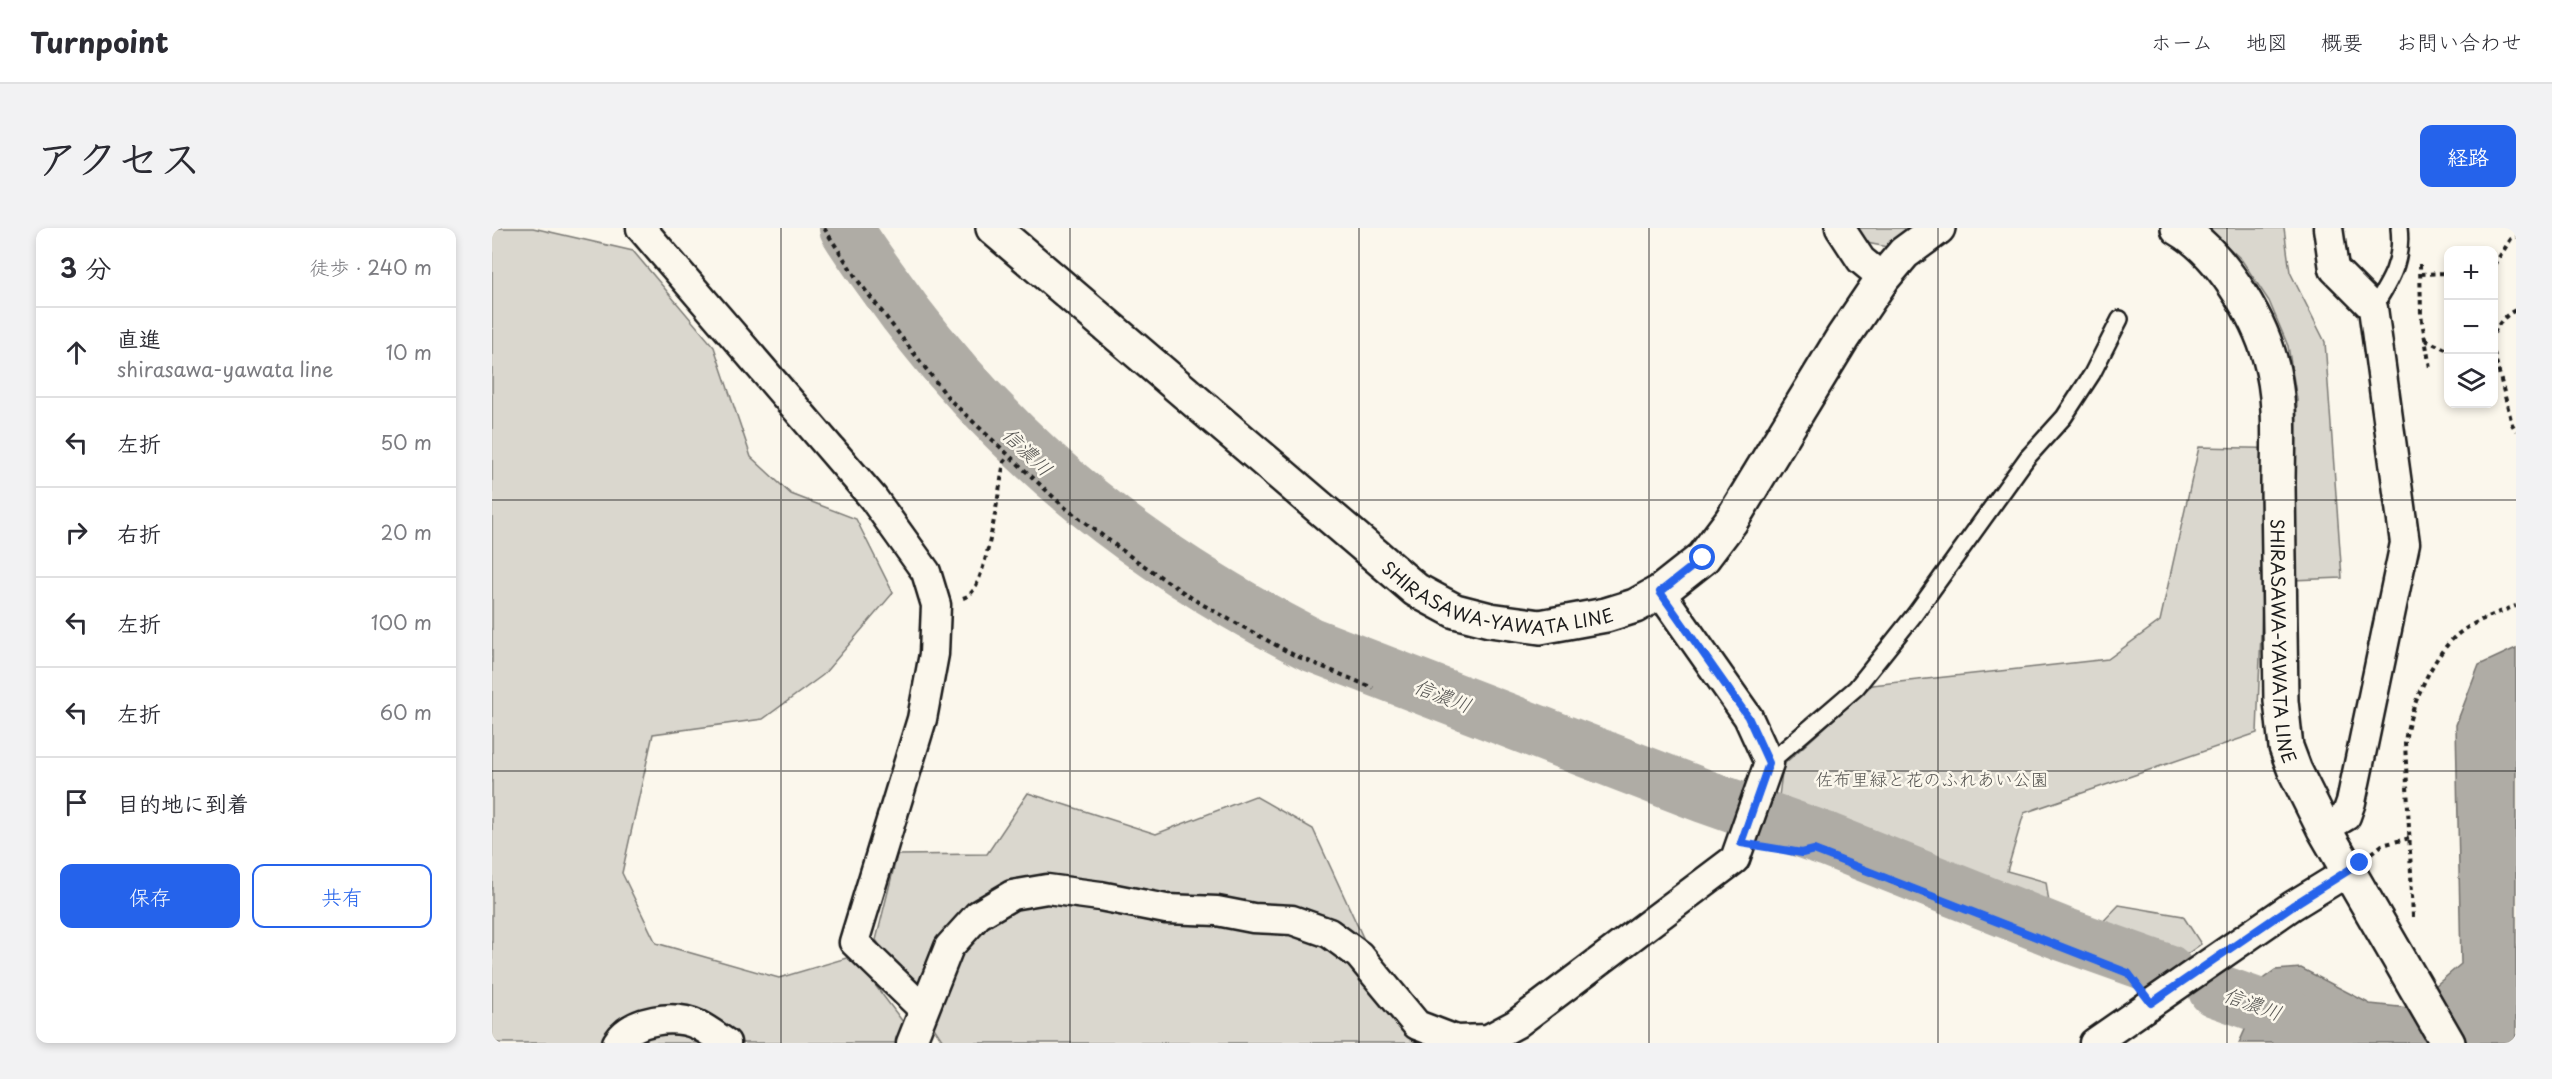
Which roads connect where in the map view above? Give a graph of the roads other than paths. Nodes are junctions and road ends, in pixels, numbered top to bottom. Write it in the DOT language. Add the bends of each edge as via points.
graph roads {
  1 [pos="641,228"];
  2 [pos="993,228"];
  3 [pos="1840,228"];
  4 [pos="1938,228"];
  5 [pos="2178,228"];
  6 [pos="2328,228"];
  7 [pos="2399,228"];
  8 [pos="1882,278"];
  9 [pos="2373,308"];
  10 [pos="2120,319"];
  11 [pos="1660,592"];
  12 [pos="1769,763"];
  13 [pos="2324,828"];
  14 [pos="2349,870"];
  15 [pos="923,1009"];
  16 [pos="617,1043"];
  17 [pos="726,1043"];
  18 [pos="910,1043"];
  19 [pos="2094,1043"];
  20 [pos="2448,1043"];
  1 -- 15 [label="street" via="873,498 926,572 936,605 934,654 922,719 854,942"];
  2 -- 11 [label="main road, SHIRASAWA-YAWATA LINE" via="1416,590 1455,611 1540,627 1616,612"];
  3 -- 8 [label="street" via="1861,260"];
  4 -- 8 [label="main road, SHIRASAWA-YAWATA LINE" via="1904,253"];
  5 -- 13 [label="main road, SHIRASAWA-YAWATA LINE" via="2210,255 2241,294 2260,327 2271,362 2278,417 2281,700 2286,747"];
  6 -- 9 [label="street" via="2334,269"];
  7 -- 9 [label="lane" via="2399,262"];
  8 -- 11 [label="main road, SHIRASAWA-YAWATA LINE" via="1731,521 1703,558"];
  9 -- 13 [label="street" via="2405,543 2351,802 2346,816"];
  10 -- 12 [label="lane" via="2064,417 2027,458 1916,614 1856,688"];
  11 -- 12 [label="street" via="1748,717"];
  12 -- 15 [label="street" via="1735,859 1516,1024 1488,1039 1456,1040 1417,1025 1359,956 1329,933 1292,920 1166,909 1047,889 1012,895 978,915 949,947"];
  13 -- 14 [label="main road, SHIRASAWA-YAWATA LINE"];
  14 -- 19 [label="street"];
  14 -- 20 [label="main road, SHIRASAWA-YAWATA LINE"];
  15 -- 18 [label="street"];
  16 -- 17 [label="street" via="639,1026 663,1019 697,1025"];
}
